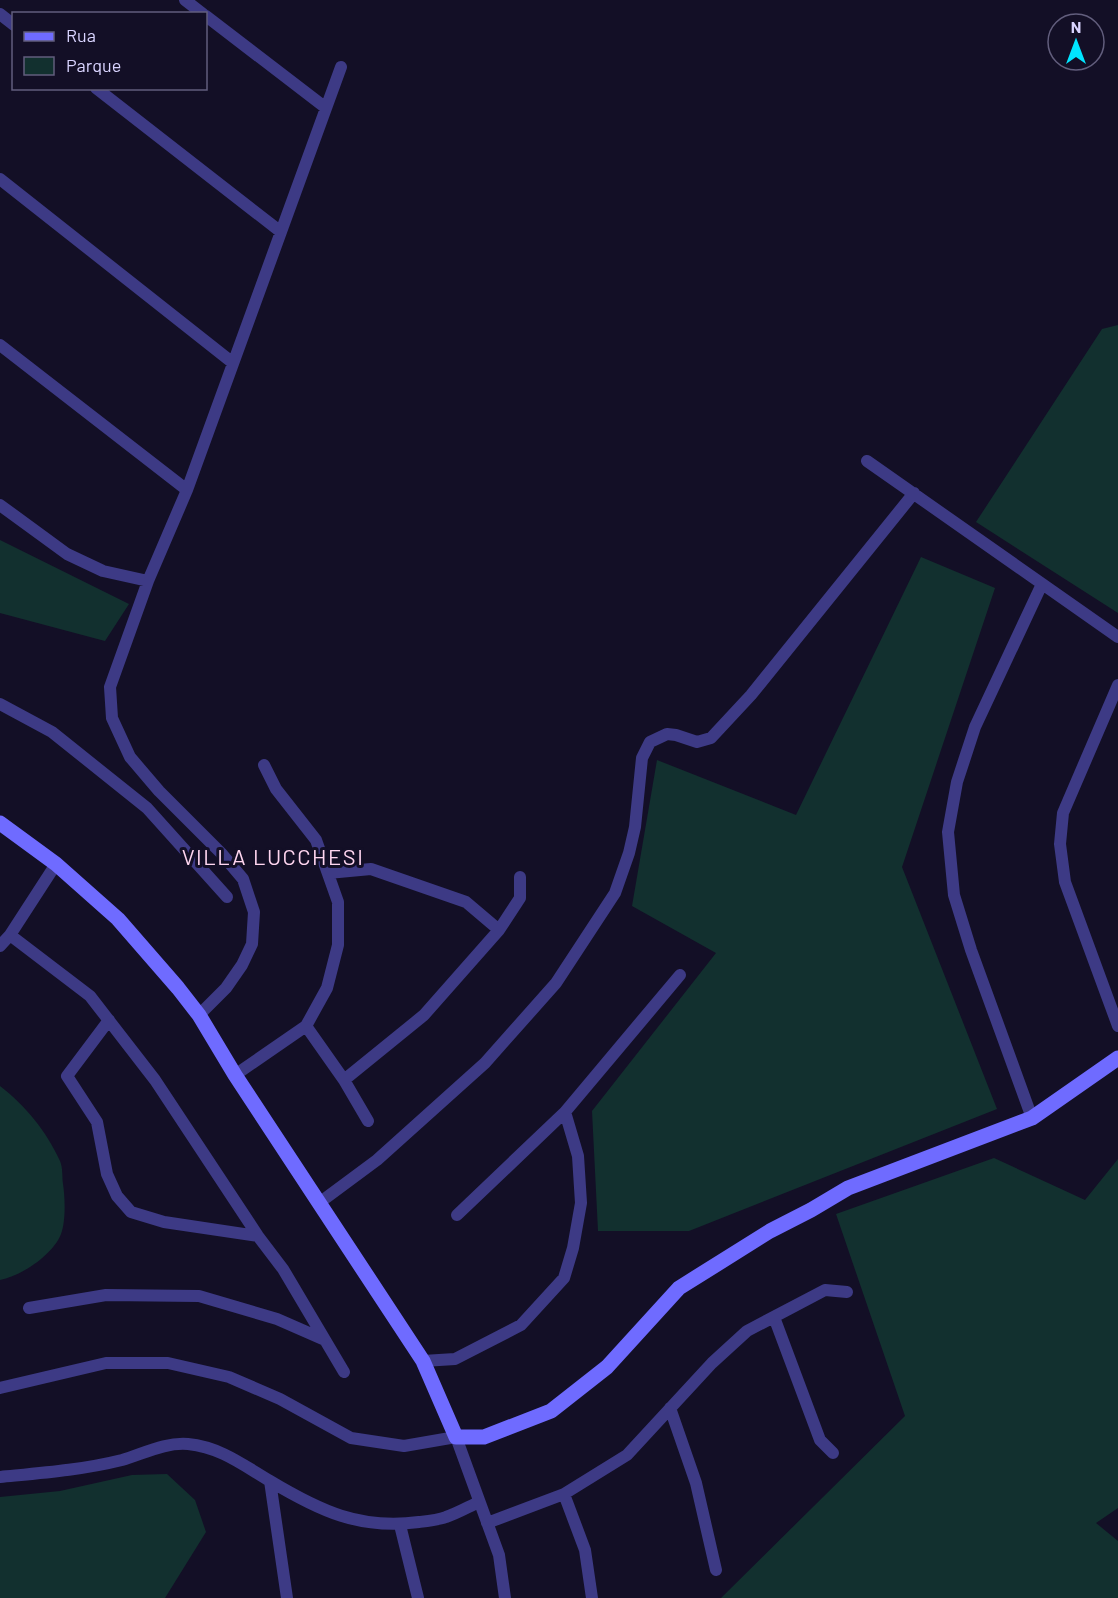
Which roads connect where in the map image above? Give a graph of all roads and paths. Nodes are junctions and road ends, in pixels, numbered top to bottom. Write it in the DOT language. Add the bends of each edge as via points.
graph roads {
  1 [pos="185,0"];
  2 [pos="200,12"];
  3 [pos="0,14"];
  4 [pos="207,17"];
  5 [pos="12,23"];
  6 [pos="341,67"];
  7 [pos="99,90"];
  8 [pos="326,108"];
  9 [pos="0,179"];
  10 [pos="281,232"];
  11 [pos="0,345"];
  12 [pos="233,363"];
  13 [pos="867,460"];
  14 [pos="187,490"];
  15 [pos="914,493"];
  16 [pos="0,505"];
  17 [pos="148,581"];
  18 [pos="1042,584"];
  19 [pos="1118,637"];
  20 [pos="1118,685"];
  21 [pos="0,704"];
  22 [pos="264,765"];
  23 [pos="0,823"];
  24 [pos="56,864"];
  25 [pos="328,873"];
  26 [pos="520,877"];
  27 [pos="227,897"];
  28 [pos="499,930"];
  29 [pos="10,935"];
  30 [pos="0,946"];
  31 [pos="680,975"];
  32 [pos="199,1015"];
  33 [pos="109,1020"];
  34 [pos="306,1026"];
  35 [pos="1118,1026"];
  36 [pos="1118,1058"];
  37 [pos="235,1075"];
  38 [pos="344,1080"];
  39 [pos="565,1112"];
  40 [pos="1032,1118"];
  41 [pos="368,1121"];
  42 [pos="319,1203"];
  43 [pos="457,1215"];
  44 [pos="258,1236"];
  45 [pos="847,1292"];
  46 [pos="29,1308"];
  47 [pos="774,1317"];
  48 [pos="325,1340"];
  49 [pos="423,1361"];
  50 [pos="344,1372"];
  51 [pos="0,1388"];
  52 [pos="670,1408"];
  53 [pos="456,1437"];
  54 [pos="833,1453"];
  55 [pos="0,1478"];
  56 [pos="270,1481"];
  57 [pos="564,1494"];
  58 [pos="479,1502"];
  59 [pos="487,1523"];
  60 [pos="400,1525"];
  61 [pos="716,1570"];
  62 [pos="287,1598"];
  63 [pos="418,1598"];
  64 [pos="505,1598"];
  65 [pos="592,1598"];
  1 -- 2 [label="street"];
  3 -- 5 [label="street"];
  4 -- 8 [label="street"];
  6 -- 8 [label="street"];
  7 -- 10 [label="street"];
  8 -- 10 [label="street"];
  9 -- 12 [label="street"];
  10 -- 12 [label="street"];
  11 -- 14 [label="street"];
  12 -- 14 [label="street"];
  13 -- 15 [label="street"];
  14 -- 17 [label="street"];
  15 -- 18 [label="street"];
  15 -- 42 [label="street" via="751,695 711,738 697,742 667,734 650,742 642,758 629,853 615,893 556,983 485,1063 377,1160"];
  16 -- 17 [label="street" via="67,554 103,571"];
  17 -- 32 [label="street" via="110,687 112,718 130,757 243,879 254,912 252,944 242,965"];
  18 -- 19 [label="street"];
  18 -- 40 [label="street" via="975,727 957,782 948,832 954,895 970,950"];
  20 -- 35 [label="street" via="1063,813 1060,844 1065,882"];
  21 -- 27 [label="street" via="51,732 147,808"];
  22 -- 25 [label="street" via="276,789 316,840"];
  23 -- 24 [label="street"];
  24 -- 29 [label="street"];
  24 -- 32 [label="street" via="118,920"];
  25 -- 28 [label="street" via="371,869 466,902"];
  25 -- 34 [label="street" via="338,902 338,945 327,988"];
  26 -- 28 [label="street" via="520,898"];
  28 -- 38 [label="street" via="424,1015"];
  29 -- 30 [label="street"];
  29 -- 33 [label="street" via="90,996"];
  31 -- 39 [label="street"];
  32 -- 37 [label="street"];
  33 -- 44 [label="street" via="155,1080"];
  33 -- 44 [label="street" via="67,1076 97,1122 107,1174 117,1196 131,1212 164,1222"];
  34 -- 37 [label="street"];
  34 -- 38 [label="street"];
  36 -- 40 [label="street"];
  37 -- 42 [label="street"];
  38 -- 41 [label="street"];
  39 -- 43 [label="street"];
  39 -- 49 [label="street" via="578,1156 581,1203 564,1278 522,1325 455,1359"];
  40 -- 53 [label="street" via="848,1188 770,1231 679,1288 607,1367 551,1411 484,1437"];
  42 -- 49 [label="street"];
  44 -- 48 [label="street" via="283,1269"];
  45 -- 47 [label="street" via="825,1290"];
  46 -- 48 [label="street" via="106,1295 199,1296 277,1318"];
  47 -- 52 [label="street" via="747,1331"];
  47 -- 54 [label="street" via="820,1440"];
  48 -- 50 [label="street"];
  49 -- 53 [label="street"];
  51 -- 53 [label="street" via="106,1363 168,1363 229,1377 280,1399 351,1438 404,1446"];
  52 -- 57 [label="street" via="627,1455"];
  52 -- 61 [label="street" via="696,1483"];
  53 -- 58 [label="street"];
  55 -- 56 [label="street" via="80,1469 185,1443 211,1447"];
  56 -- 60 [label="street" via="349,1520"];
  56 -- 62 [label="street"];
  57 -- 59 [label="street"];
  57 -- 65 [label="street" via="585,1550"];
  58 -- 59 [label="street"];
  58 -- 60 [label="street" via="444,1518"];
  59 -- 64 [label="street" via="499,1555"];
  60 -- 63 [label="street"];
}
